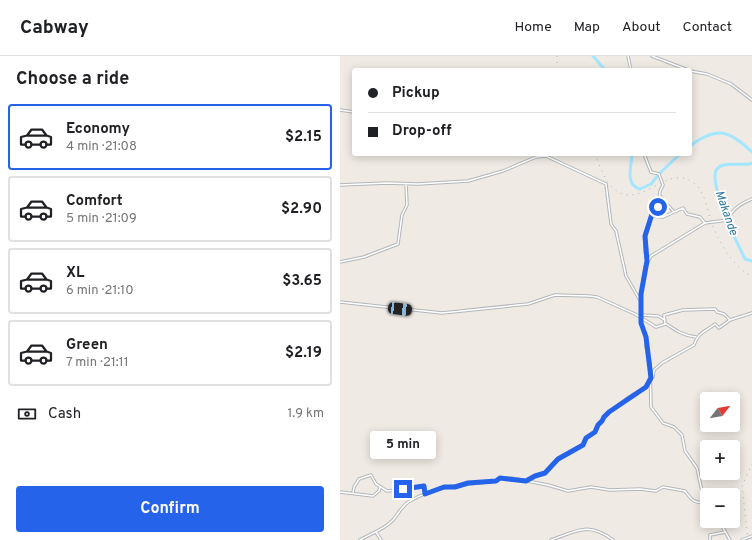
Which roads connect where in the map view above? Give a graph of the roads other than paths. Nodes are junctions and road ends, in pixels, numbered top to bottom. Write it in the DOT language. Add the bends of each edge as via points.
graph roads {
  1 [pos="628,56"];
  2 [pos="652,56"];
  3 [pos="631,68"];
  4 [pos="684,68"];
  5 [pos="692,71"];
  6 [pos="752,100"];
  7 [pos="340,110"];
  8 [pos="352,112"];
  9 [pos="645,156"];
  10 [pos="406,184"];
  11 [pos="340,185"];
  12 [pos="660,196"];
  13 [pos="752,199"];
  14 [pos="673,211"];
  15 [pos="651,216"];
  16 [pos="705,223"];
  17 [pos="647,261"];
  18 [pos="340,262"];
  19 [pos="340,302"];
  20 [pos="641,302"];
  21 [pos="752,313"];
  22 [pos="641,315"];
  23 [pos="641,318"];
  24 [pos="730,320"];
  25 [pos="665,321"];
  26 [pos="696,337"];
  27 [pos="651,378"];
  28 [pos="526,481"];
  29 [pos="380,486"];
  30 [pos="702,488"];
  31 [pos="340,492"];
  32 [pos="353,493"];
  33 [pos="425,494"];
  34 [pos="700,503"];
  35 [pos="723,528"];
  36 [pos="376,532"];
  37 [pos="725,532"];
  38 [pos="752,536"];
  39 [pos="360,540"];
  40 [pos="381,540"];
  41 [pos="551,540"];
  42 [pos="613,540"];
  43 [pos="710,540"];
  44 [pos="730,540"];
  45 [pos="742,540"];
  1 -- 3 [label="street"];
  2 -- 4 [label="street"];
  5 -- 6 [label="street" via="731,84"];
  7 -- 8 [label="street"];
  9 -- 12 [label="street" via="651,172 659,174 663,184"];
  10 -- 11 [label="street"];
  10 -- 18 [label="street" via="407,205 402,215 398,244 364,257"];
  10 -- 20 [label="street" via="468,181 503,171 539,156 550,158 603,182 606,185 612,225 616,231 627,278"];
  12 -- 14 [label="street"];
  12 -- 15 [label="street" via="658,208"];
  13 -- 16 [label="street" via="741,204 730,214 728,220"];
  14 -- 15 [label="street" via="663,217"];
  14 -- 16 [label="street" via="683,208 687,214 700,217"];
  15 -- 17 [label="street" via="644,242"];
  16 -- 17 [label="street" via="652,255"];
  17 -- 20 [label="street"];
  19 -- 23 [label="street" via="442,313 528,304 555,295 579,295 597,297"];
  20 -- 22 [label="street"];
  21 -- 24 [label="street"];
  22 -- 23 [label="street"];
  22 -- 25 [label="street" via="658,316"];
  23 -- 25 [label="street" via="656,327 664,325"];
  23 -- 27 [label="street"];
  24 -- 25 [label="street" via="715,309 708,309 674,312 664,315"];
  24 -- 26 [label="street" via="718,328 714,324"];
  25 -- 26 [label="street" via="682,335"];
  26 -- 27 [label="street" via="694,345 664,361 654,370"];
  27 -- 28 [label="street" via="646,387 604,417 583,445 558,459 545,473"];
  27 -- 30 [label="street" via="652,408 663,423 674,427 681,434 685,452 697,468"];
  28 -- 33 [label="street" via="500,478 496,481 444,487"];
  28 -- 34 [label="street" via="568,491 591,487 656,491 663,487 685,491 692,500"];
  29 -- 32 [label="street" via="374,496"];
  29 -- 32 [label="street" via="371,475 359,479"];
  29 -- 33 [label="street" via="387,491 424,486"];
  31 -- 32 [label="street"];
  33 -- 36 [label="street" via="410,501"];
  35 -- 37 [label="street"];
  36 -- 39 [label="street"];
  36 -- 40 [label="street"];
  37 -- 43 [label="street" via="710,535"];
  37 -- 44 [label="street"];
  38 -- 45 [label="street"];
  41 -- 42 [label="street" via="583,528 597,530"];
}
